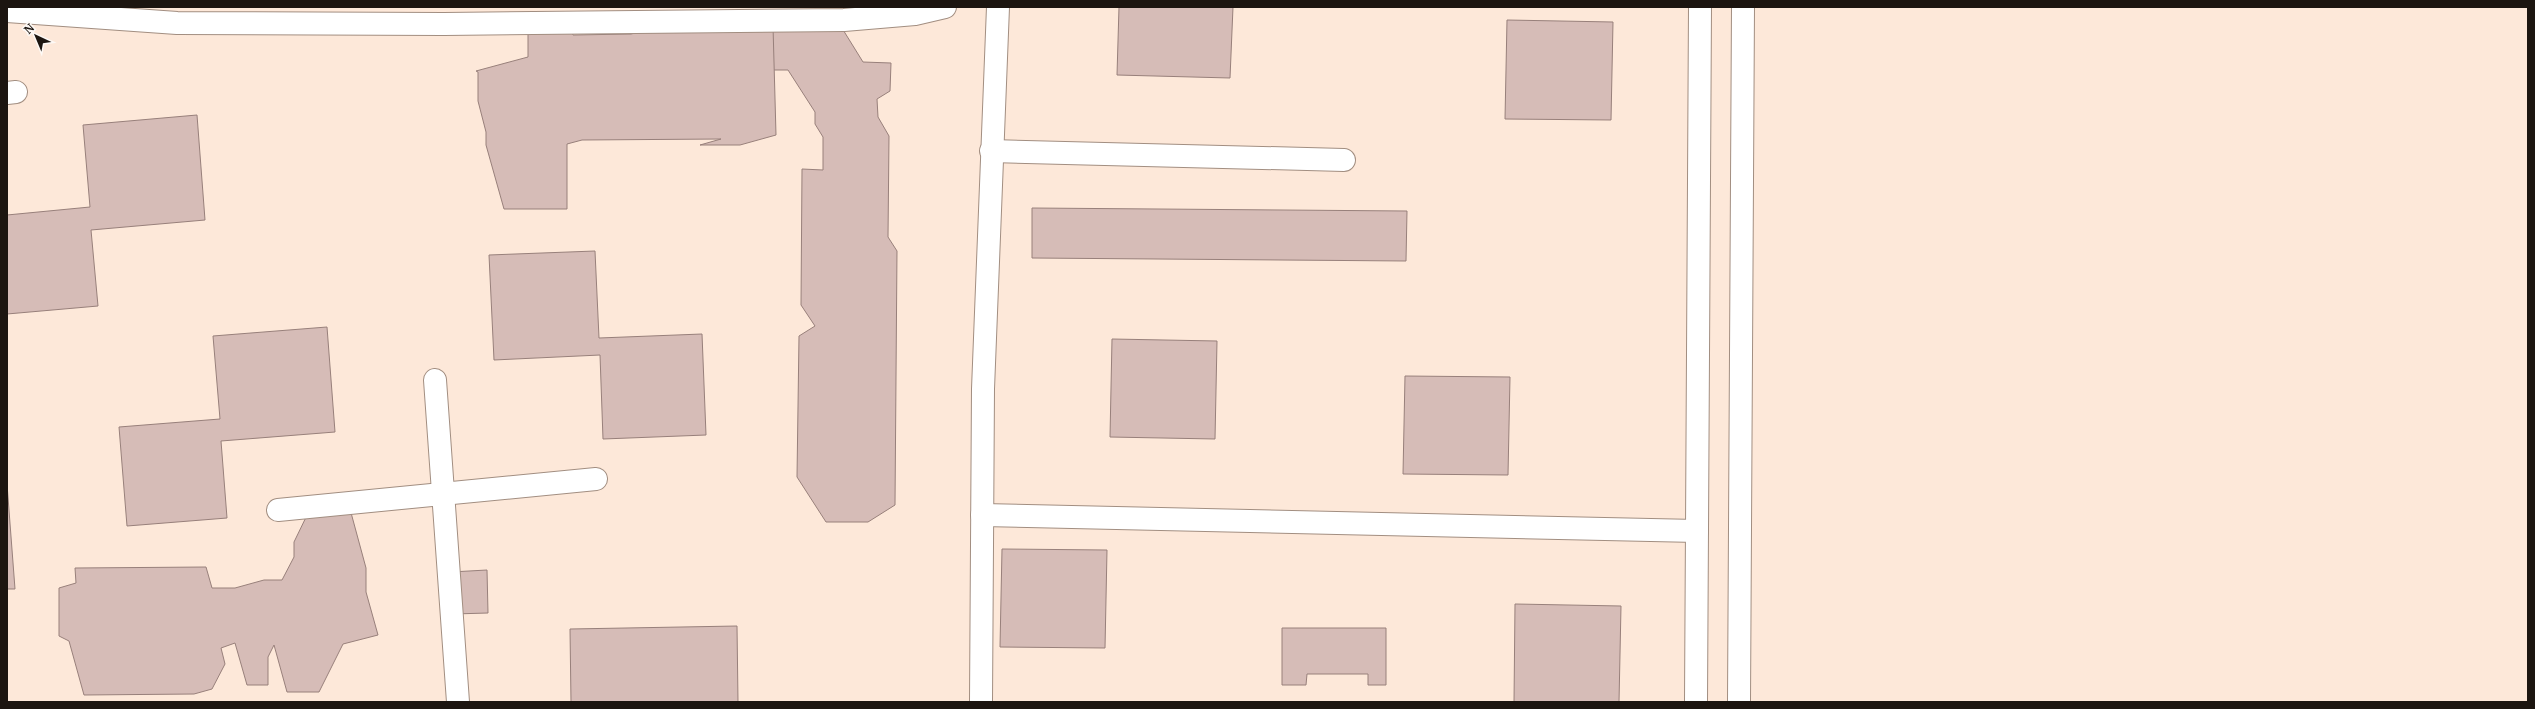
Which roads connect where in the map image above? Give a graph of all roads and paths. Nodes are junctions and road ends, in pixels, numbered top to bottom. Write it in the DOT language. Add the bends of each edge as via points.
graph roads {
  1 [pos="945,7"];
  2 [pos="998,7"];
  3 [pos="1700,7"];
  4 [pos="1742,7"];
  5 [pos="7,11"];
  6 [pos="991,151"];
  7 [pos="1344,160"];
  8 [pos="434,380"];
  9 [pos="596,479"];
  10 [pos="443,494"];
  11 [pos="278,510"];
  12 [pos="982,515"];
  13 [pos="1697,530"];
  14 [pos="458,702"];
  15 [pos="981,702"];
  16 [pos="1696,702"];
  17 [pos="1739,702"];
  1 -- 5 [label="street" via="915,14 844,20 452,24 177,23"];
  2 -- 6 [label="street"];
  3 -- 13 [label="street"];
  4 -- 17 [label="street"];
  6 -- 7 [label="street"];
  6 -- 12 [label="street" via="982,389"];
  8 -- 10 [label="street"];
  9 -- 10 [label="street"];
  10 -- 11 [label="street"];
  10 -- 14 [label="street"];
  12 -- 13 [label="street"];
  12 -- 15 [label="street"];
  13 -- 16 [label="street"];
}
